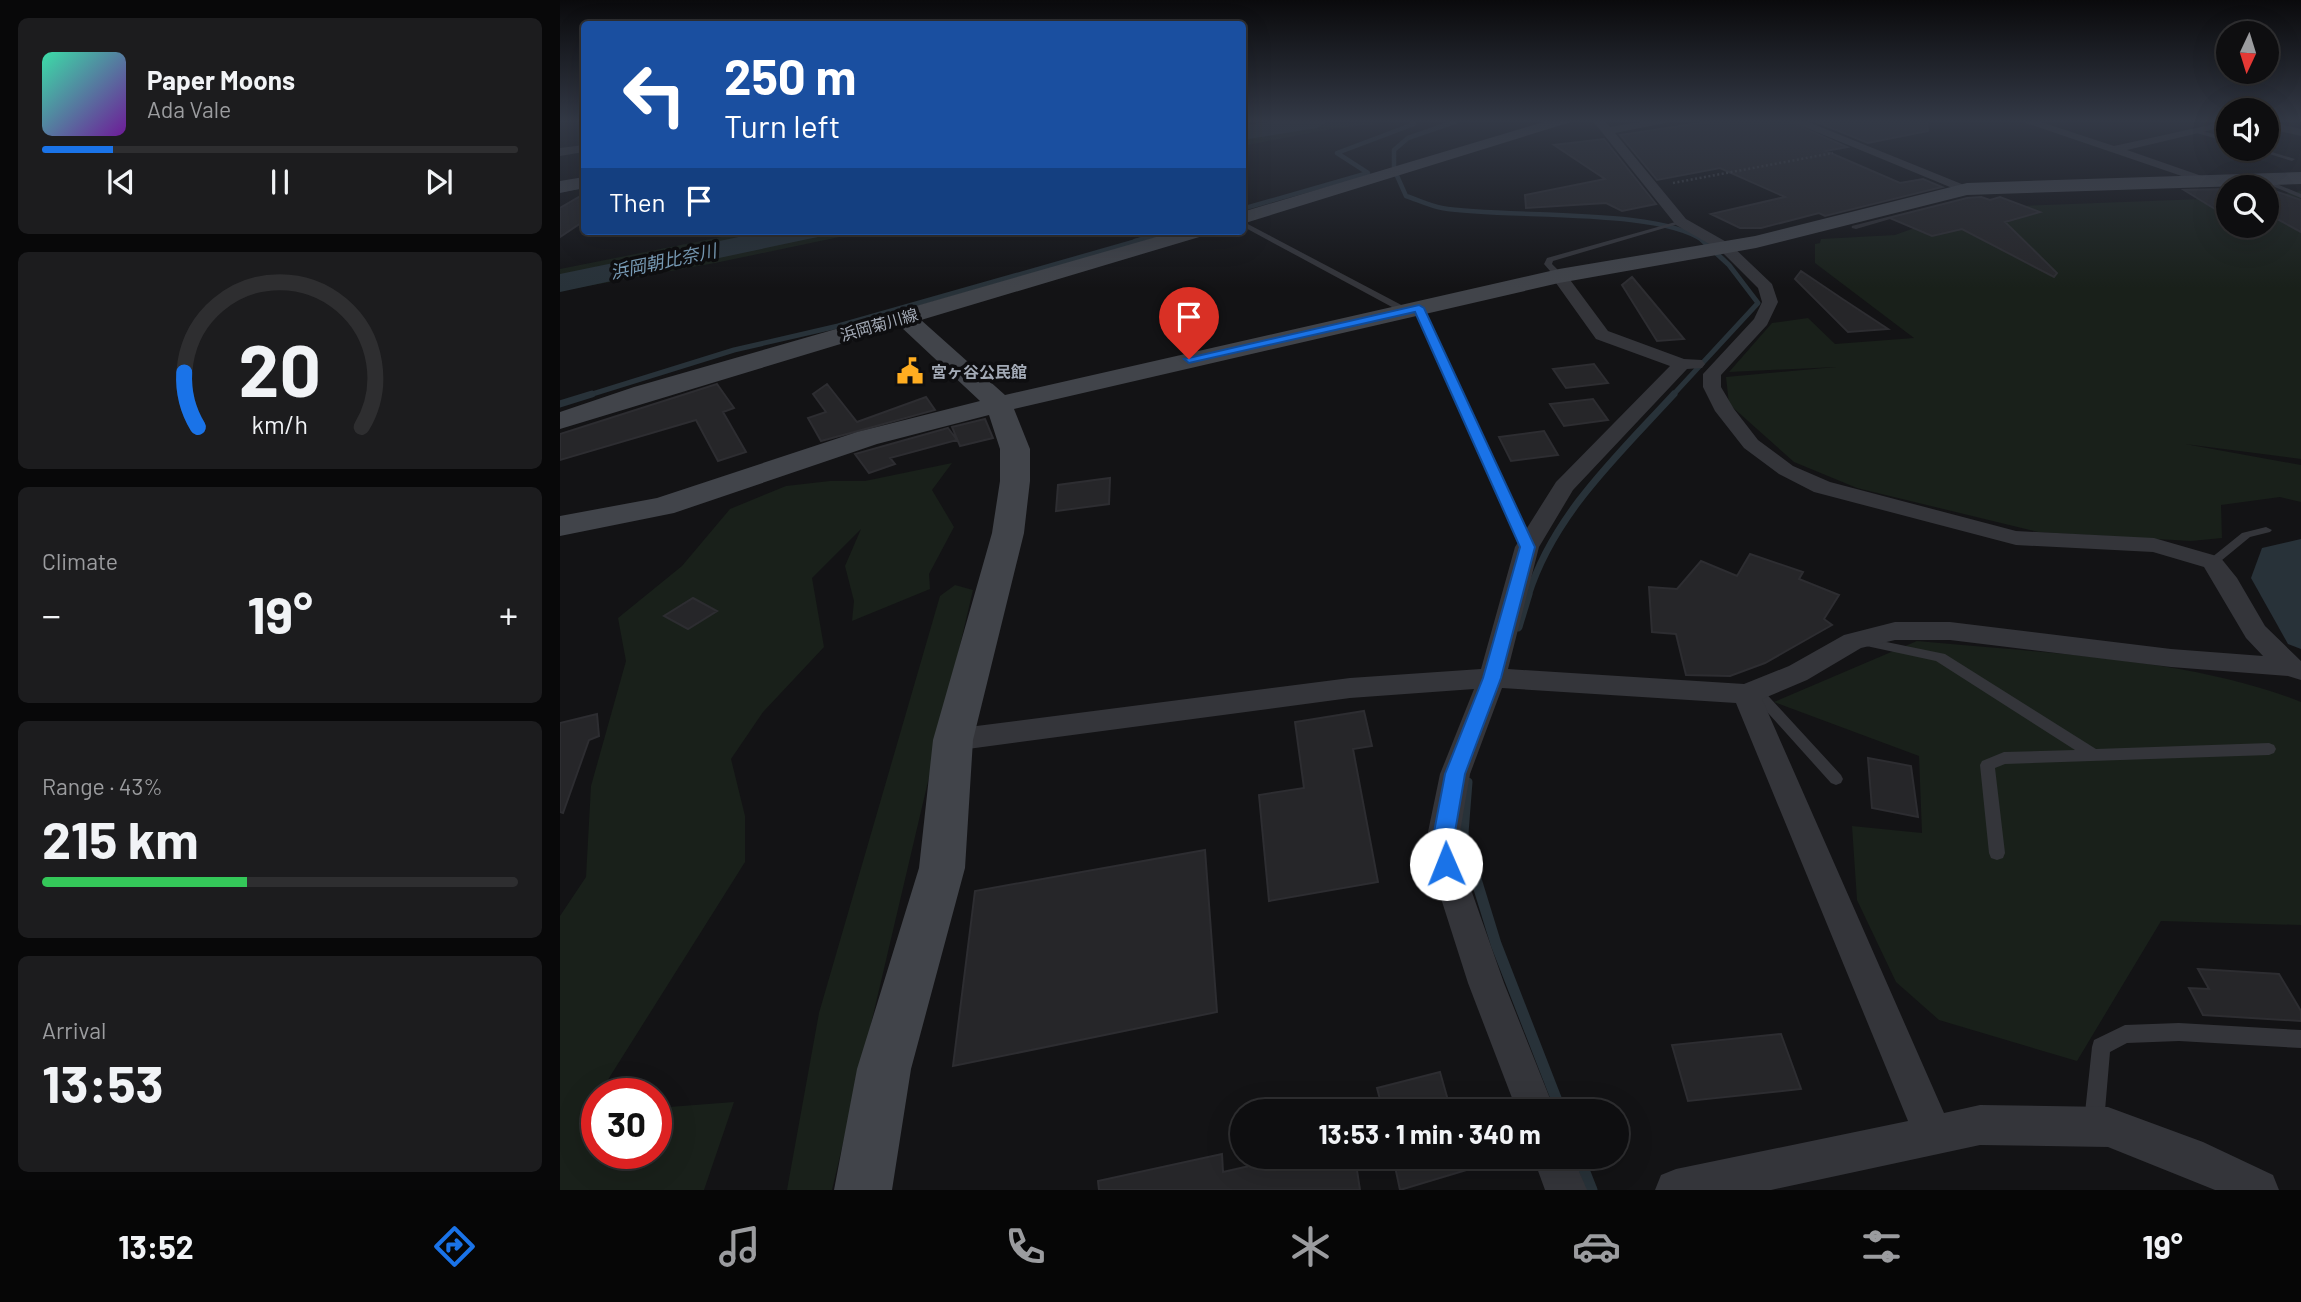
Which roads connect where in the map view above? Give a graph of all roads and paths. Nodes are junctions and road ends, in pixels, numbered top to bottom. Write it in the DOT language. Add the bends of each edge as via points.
graph roads {
  1 [pos="1386,177"];
  2 [pos="1646,177"];
  3 [pos="1709,177"];
  4 [pos="1933,177"];
  5 [pos="2196,177"];
  6 [pos="2213,182"];
  7 [pos="2216,182"];
  8 [pos="581,184"];
  9 [pos="2294,184"];
  10 [pos="560,187"];
  11 [pos="1655,187"];
  12 [pos="1967,190"];
  13 [pos="2301,196"];
  14 [pos="1246,220"];
  15 [pos="1681,222"];
  16 [pos="1246,223"];
  17 [pos="1185,235"];
  18 [pos="1725,247"];
  19 [pos="1559,276"];
  20 [pos="1412,310"];
  21 [pos="904,317"];
  22 [pos="1682,364"];
  23 [pos="1718,365"];
  24 [pos="999,404"];
  25 [pos="560,421"];
  26 [pos="560,526"];
  27 [pos="2266,530"];
  28 [pos="1527,547"];
  29 [pos="2212,562"];
  30 [pos="1857,640"];
  31 [pos="2296,669"];
  32 [pos="1492,678"];
  33 [pos="1750,692"];
  34 [pos="953,740"];
  35 [pos="2269,749"];
  36 [pos="2091,753"];
  37 [pos="1836,779"];
  38 [pos="1997,853"];
  39 [pos="2301,1039"];
  40 [pos="1531,1099"];
  41 [pos="2093,1127"];
  42 [pos="1933,1134"];
  43 [pos="1558,1169"];
  44 [pos="863,1190"];
  45 [pos="1566,1190"];
  46 [pos="1676,1190"];
  47 [pos="2258,1190"];
  1 -- 14 [label="street"];
  2 -- 11 [label="street"];
  3 -- 11 [label="path"];
  4 -- 12 [label="street"];
  5 -- 6 [label="street"];
  6 -- 7 [label="street"];
  6 -- 12 [label="street"];
  8 -- 10 [label="street"];
  9 -- 13 [label="lane"];
  11 -- 15 [label="street"];
  12 -- 18 [label="street"];
  15 -- 18 [label="street"];
  15 -- 19 [label="lane" via="1550,260 1548,264"];
  16 -- 20 [label="lane"];
  17 -- 21 [label="street, 浜岡菊川線"];
  18 -- 19 [label="street"];
  18 -- 23 [label="street" via="1766,286 1770,302 1761,321"];
  19 -- 20 [label="street"];
  19 -- 22 [label="street" via="1602,335"];
  20 -- 24 [label="street"];
  20 -- 28 [label="lane"];
  21 -- 24 [label="street"];
  21 -- 25 [label="street, 浜岡菊川線"];
  22 -- 23 [label="street"];
  22 -- 28 [label="street" via="1564,487"];
  23 -- 29 [label="street" via="1712,387 1751,444 1786,470 1822,487 2016,538 2154,545"];
  24 -- 26 [label="street" via="867,438 663,506"];
  24 -- 34 [label="street" via="1015,449 1008,533"];
  27 -- 29 [label="lane" via="2246,535"];
  28 -- 32 [label="street"];
  29 -- 31 [label="street" via="2255,632"];
  30 -- 31 [label="street" via="1895,631 1950,631"];
  30 -- 33 [label="street" via="1798,673"];
  30 -- 36 [label="lane" via="1940,657"];
  32 -- 33 [label="street"];
  32 -- 34 [label="street" via="1350,688"];
  32 -- 40 [label="street" via="1455,774 1444,832 1446,864"];
  33 -- 37 [label="lane"];
  33 -- 42 [label="street"];
  34 -- 44 [label="street" via="942,868 884,1069"];
  35 -- 36 [label="lane"];
  36 -- 38 [label="lane" via="2004,758 1987,765"];
  39 -- 41 [label="lane" via="2179,1032 2125,1034 2101,1047"];
  41 -- 42 [label="street" via="1980,1125"];
  41 -- 47 [label="street" via="2108,1127 2203,1162"];
  42 -- 46 [label="street"];
  43 -- 45 [label="street"];
}
